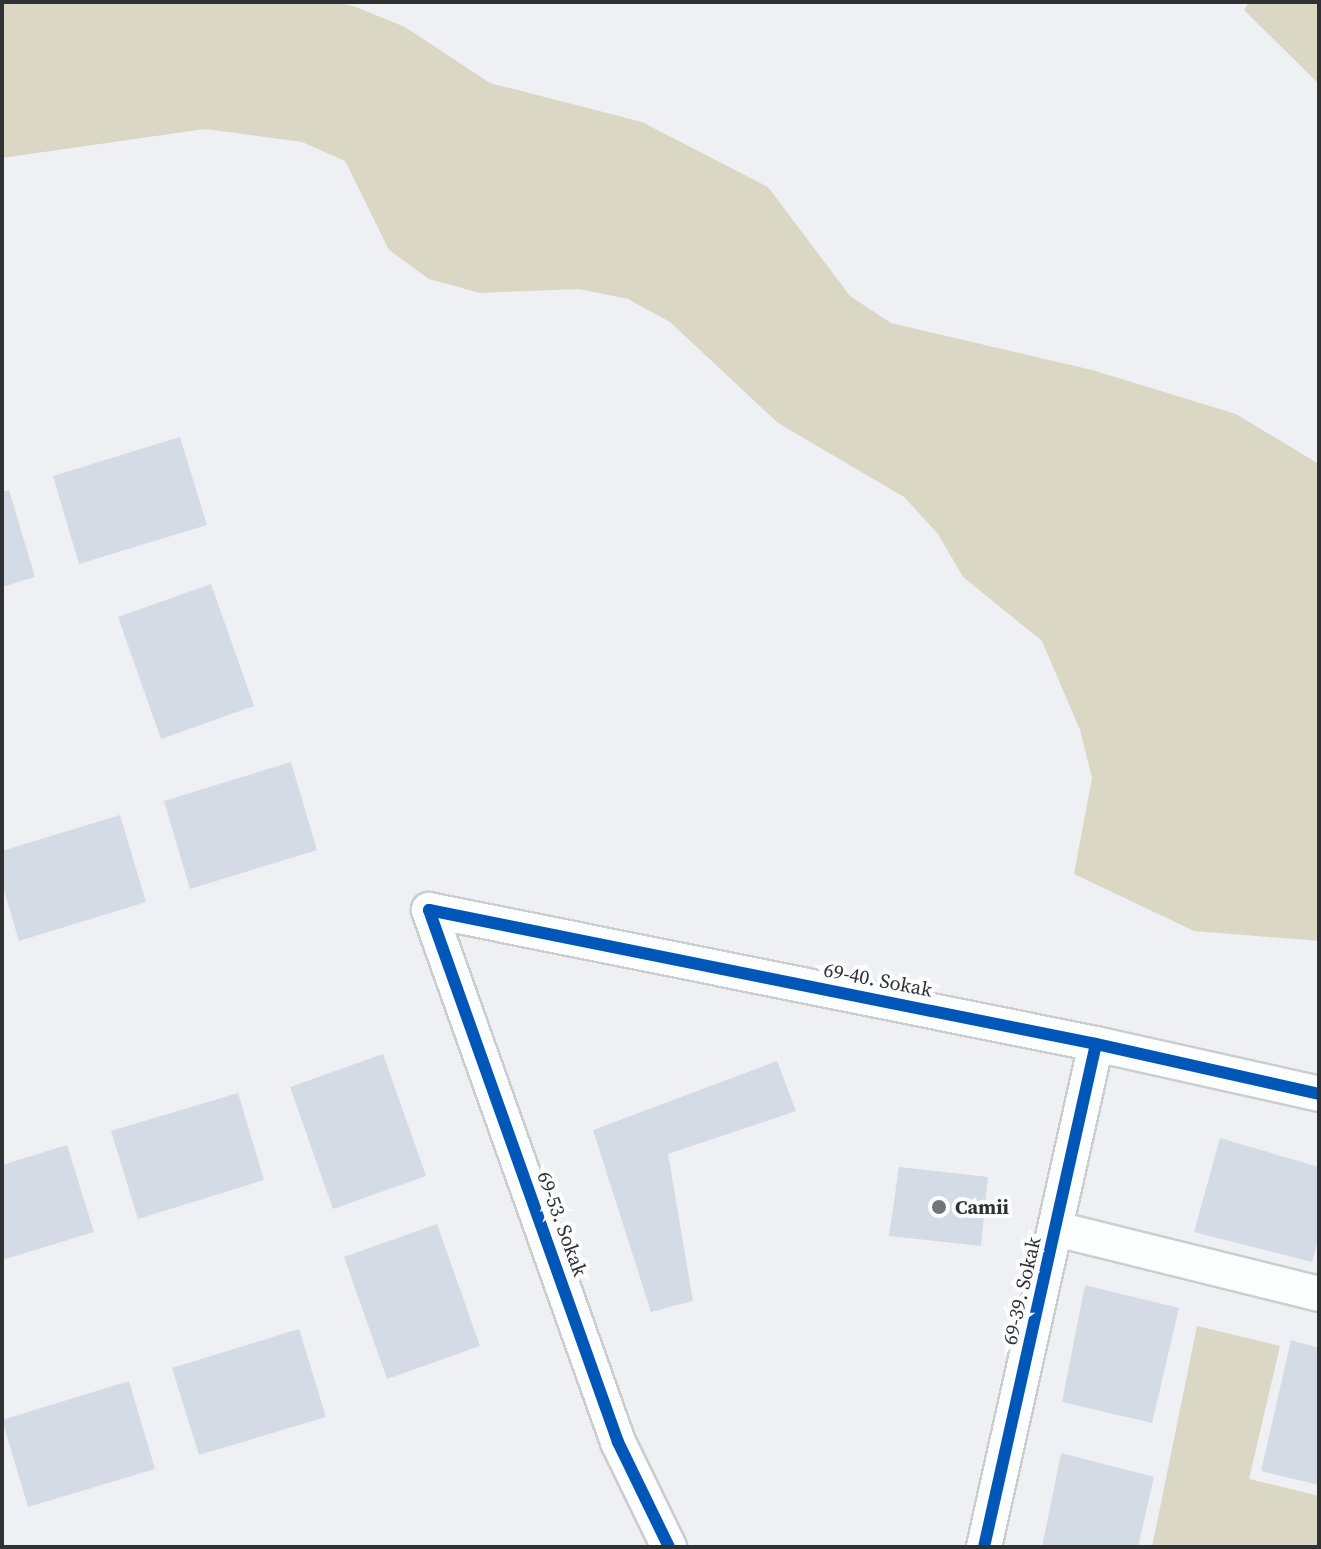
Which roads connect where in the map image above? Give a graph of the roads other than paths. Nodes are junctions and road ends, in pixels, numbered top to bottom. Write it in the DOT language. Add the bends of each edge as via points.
graph roads {
  1 [pos="429,910"];
  2 [pos="1096,1044"];
  3 [pos="1319,1094"];
  4 [pos="1057,1229"];
  5 [pos="1319,1294"];
  6 [pos="669,1547"];
  7 [pos="984,1547"];
  1 -- 2 [label="street, 69-40. Sokak"];
  1 -- 6 [label="street, 69-53. Sokak" via="618,1442"];
  2 -- 3 [label="street, 69-40. Sokak"];
  2 -- 4 [label="street, 69-39. Sokak"];
  4 -- 5 [label="street"];
  4 -- 7 [label="street, 69-39. Sokak"];
}
